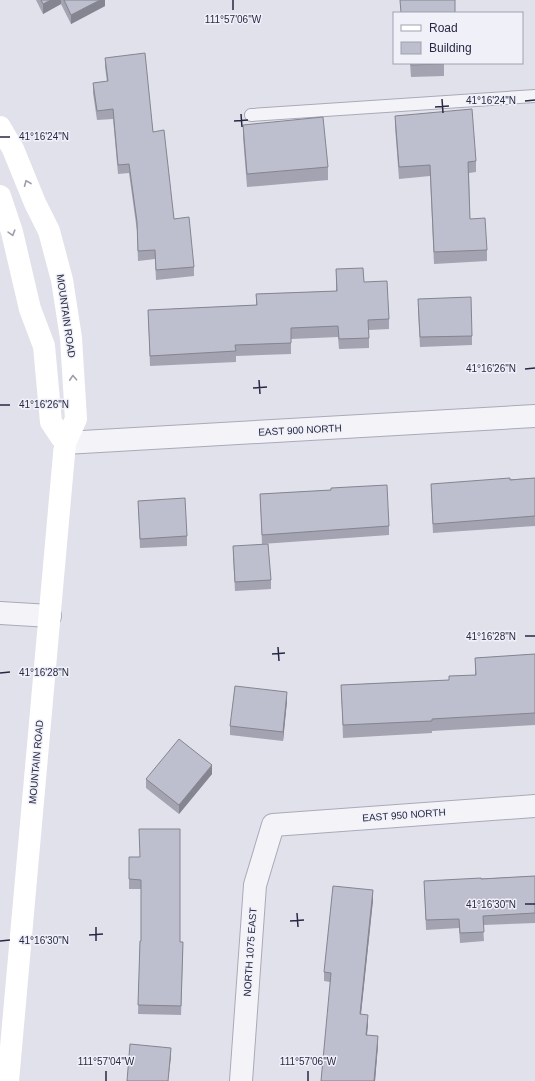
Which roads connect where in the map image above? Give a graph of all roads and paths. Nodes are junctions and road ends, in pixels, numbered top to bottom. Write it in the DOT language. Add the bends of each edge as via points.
graph roads {
  1 [pos="535,96"];
  2 [pos="251,115"];
  3 [pos="0,127"];
  4 [pos="0,196"];
  5 [pos="535,416"];
  6 [pos="64,443"];
  7 [pos="0,613"];
  8 [pos="50,616"];
  9 [pos="535,806"];
  10 [pos="274,824"];
  11 [pos="8,1081"];
  12 [pos="241,1081"];
  1 -- 2 [label="lane"];
  6 -- 3 [label="street, MOUNTAIN ROAD, one-way" via="76,419 71,338 62,280 49,231 13,149"];
  4 -- 6 [label="street, one-way" via="12,232 30,309 44,346 51,422"];
  5 -- 6 [label="street, EAST 900 NORTH"];
  6 -- 8 [label="street, MOUNTAIN ROAD"];
  7 -- 8 [label="street"];
  8 -- 11 [label="street, MOUNTAIN ROAD"];
  9 -- 10 [label="street, EAST 950 NORTH"];
  10 -- 12 [label="street, NORTH 1075 EAST" via="256,885"];
}
